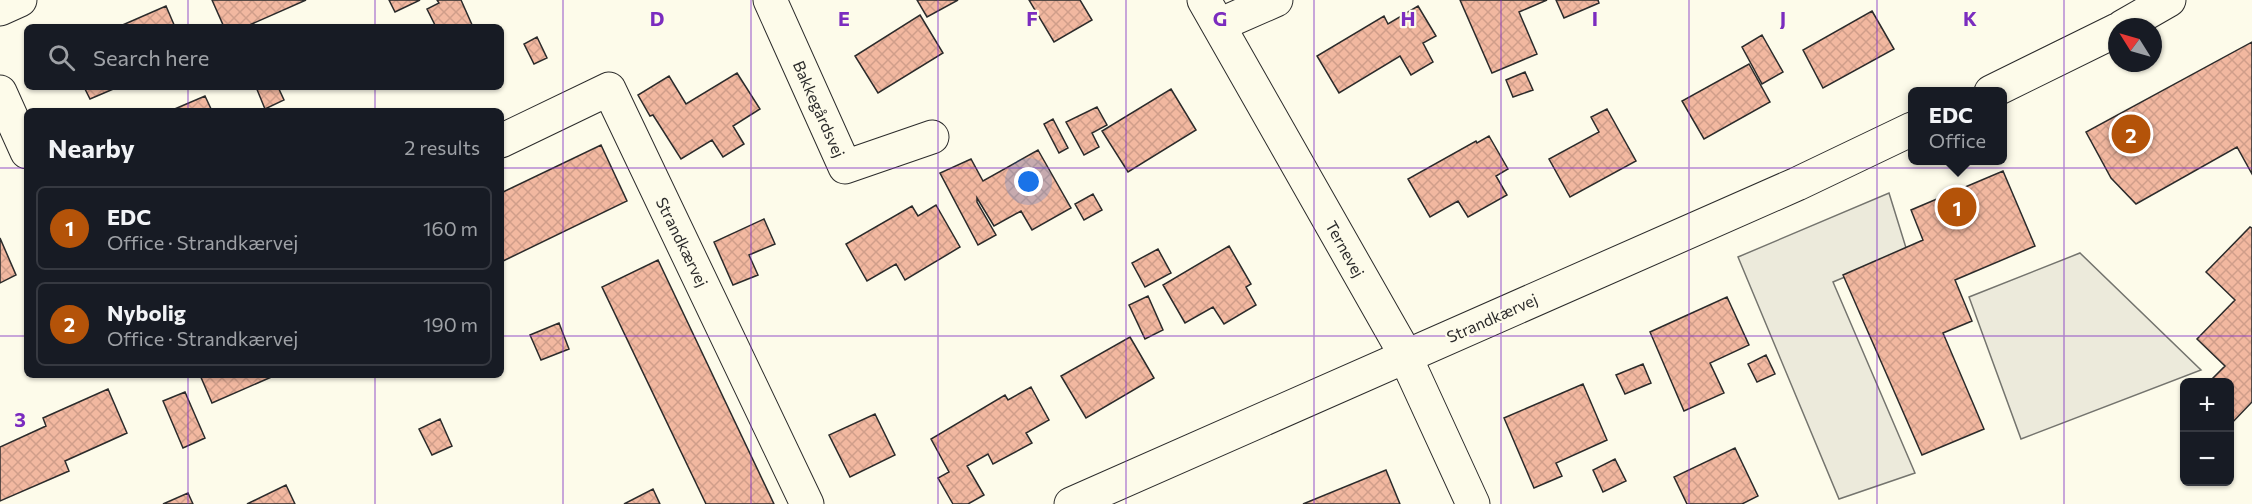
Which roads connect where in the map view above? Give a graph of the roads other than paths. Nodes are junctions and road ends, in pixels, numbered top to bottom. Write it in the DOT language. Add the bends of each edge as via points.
graph roads {
  1 [pos="20,0"];
  2 [pos="770,0"];
  3 [pos="1276,0"];
  4 [pos="2169,0"];
  5 [pos="0,9"];
  6 [pos="1212,12"];
  7 [pos="2138,18"];
  8 [pos="2108,34"];
  9 [pos="2001,87"];
  10 [pos="0,92"];
  11 [pos="1908,131"];
  12 [pos="932,136"];
  13 [pos="504,140"];
  14 [pos="24,145"];
  15 [pos="1405,356"];
  16 [pos="807,504"];
  17 [pos="1071,504"];
  18 [pos="1473,504"];
  1 -- 5 [label="street"];
  2 -- 12 [label="street, Bakkegårdsvej" via="845,167"];
  3 -- 6 [label="street"];
  4 -- 7 [label="street"];
  6 -- 15 [label="street, Ternevej"];
  8 -- 9 [label="street"];
  10 -- 14 [label="street"];
  11 -- 15 [label="street, Strandkærvej" via="1797,184"];
  13 -- 16 [label="street, Strandkærvej" via="609,88"];
  15 -- 17 [label="street, Strandkærvej"];
  15 -- 18 [label="street, Ternevej"];
}
